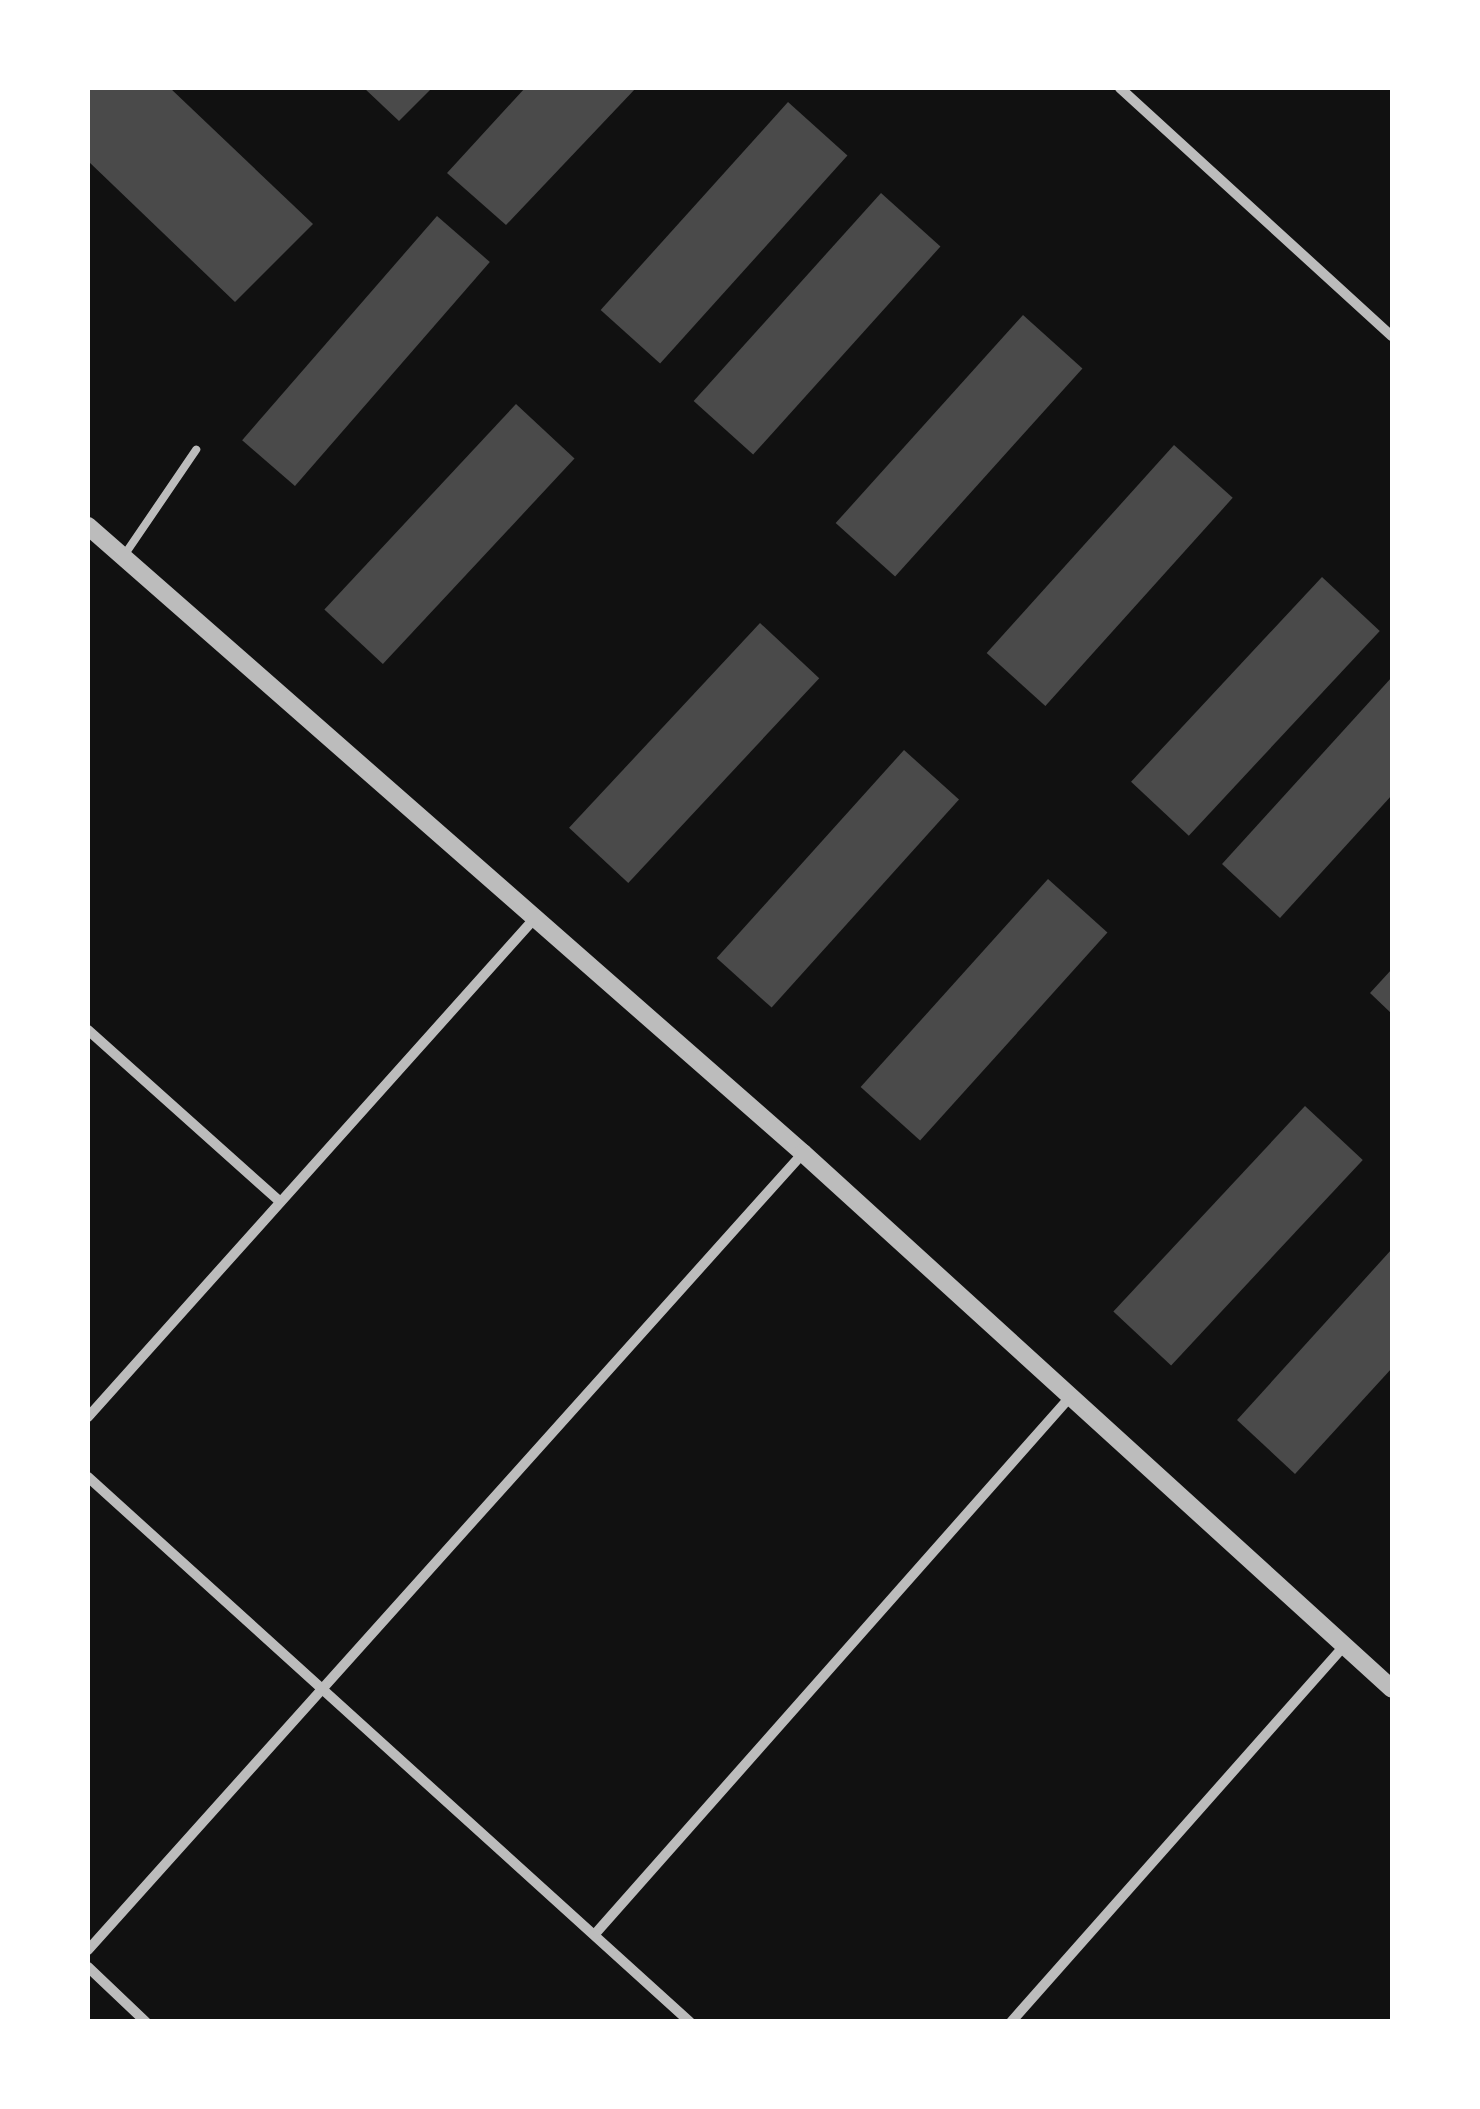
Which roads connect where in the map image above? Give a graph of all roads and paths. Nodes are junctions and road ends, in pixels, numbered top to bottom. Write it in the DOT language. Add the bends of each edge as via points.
graph roads {
  1 [pos="1120,88"];
  2 [pos="1392,336"];
  3 [pos="196,450"];
  4 [pos="88,526"];
  5 [pos="123,557"];
  6 [pos="534,918"];
  7 [pos="88,1030"];
  8 [pos="803,1153"];
  9 [pos="277,1199"];
  10 [pos="1072,1395"];
  11 [pos="88,1417"];
  12 [pos="88,1477"];
  13 [pos="1344,1646"];
  14 [pos="1392,1689"];
  15 [pos="326,1692"];
  16 [pos="595,1934"];
  17 [pos="88,1950"];
  18 [pos="88,1968"];
  19 [pos="146,2022"];
  20 [pos="690,2022"];
  21 [pos="1010,2022"];
  1 -- 2 [label="street"];
  3 -- 5 [label="lane"];
  4 -- 5 [label="street"];
  5 -- 6 [label="street"];
  6 -- 8 [label="street"];
  6 -- 9 [label="street"];
  7 -- 9 [label="street"];
  8 -- 10 [label="street"];
  8 -- 15 [label="street"];
  9 -- 11 [label="street"];
  10 -- 13 [label="street"];
  10 -- 16 [label="street"];
  12 -- 15 [label="street"];
  13 -- 14 [label="street"];
  13 -- 21 [label="street"];
  15 -- 16 [label="street"];
  15 -- 17 [label="street"];
  16 -- 20 [label="street"];
  18 -- 19 [label="street"];
}
